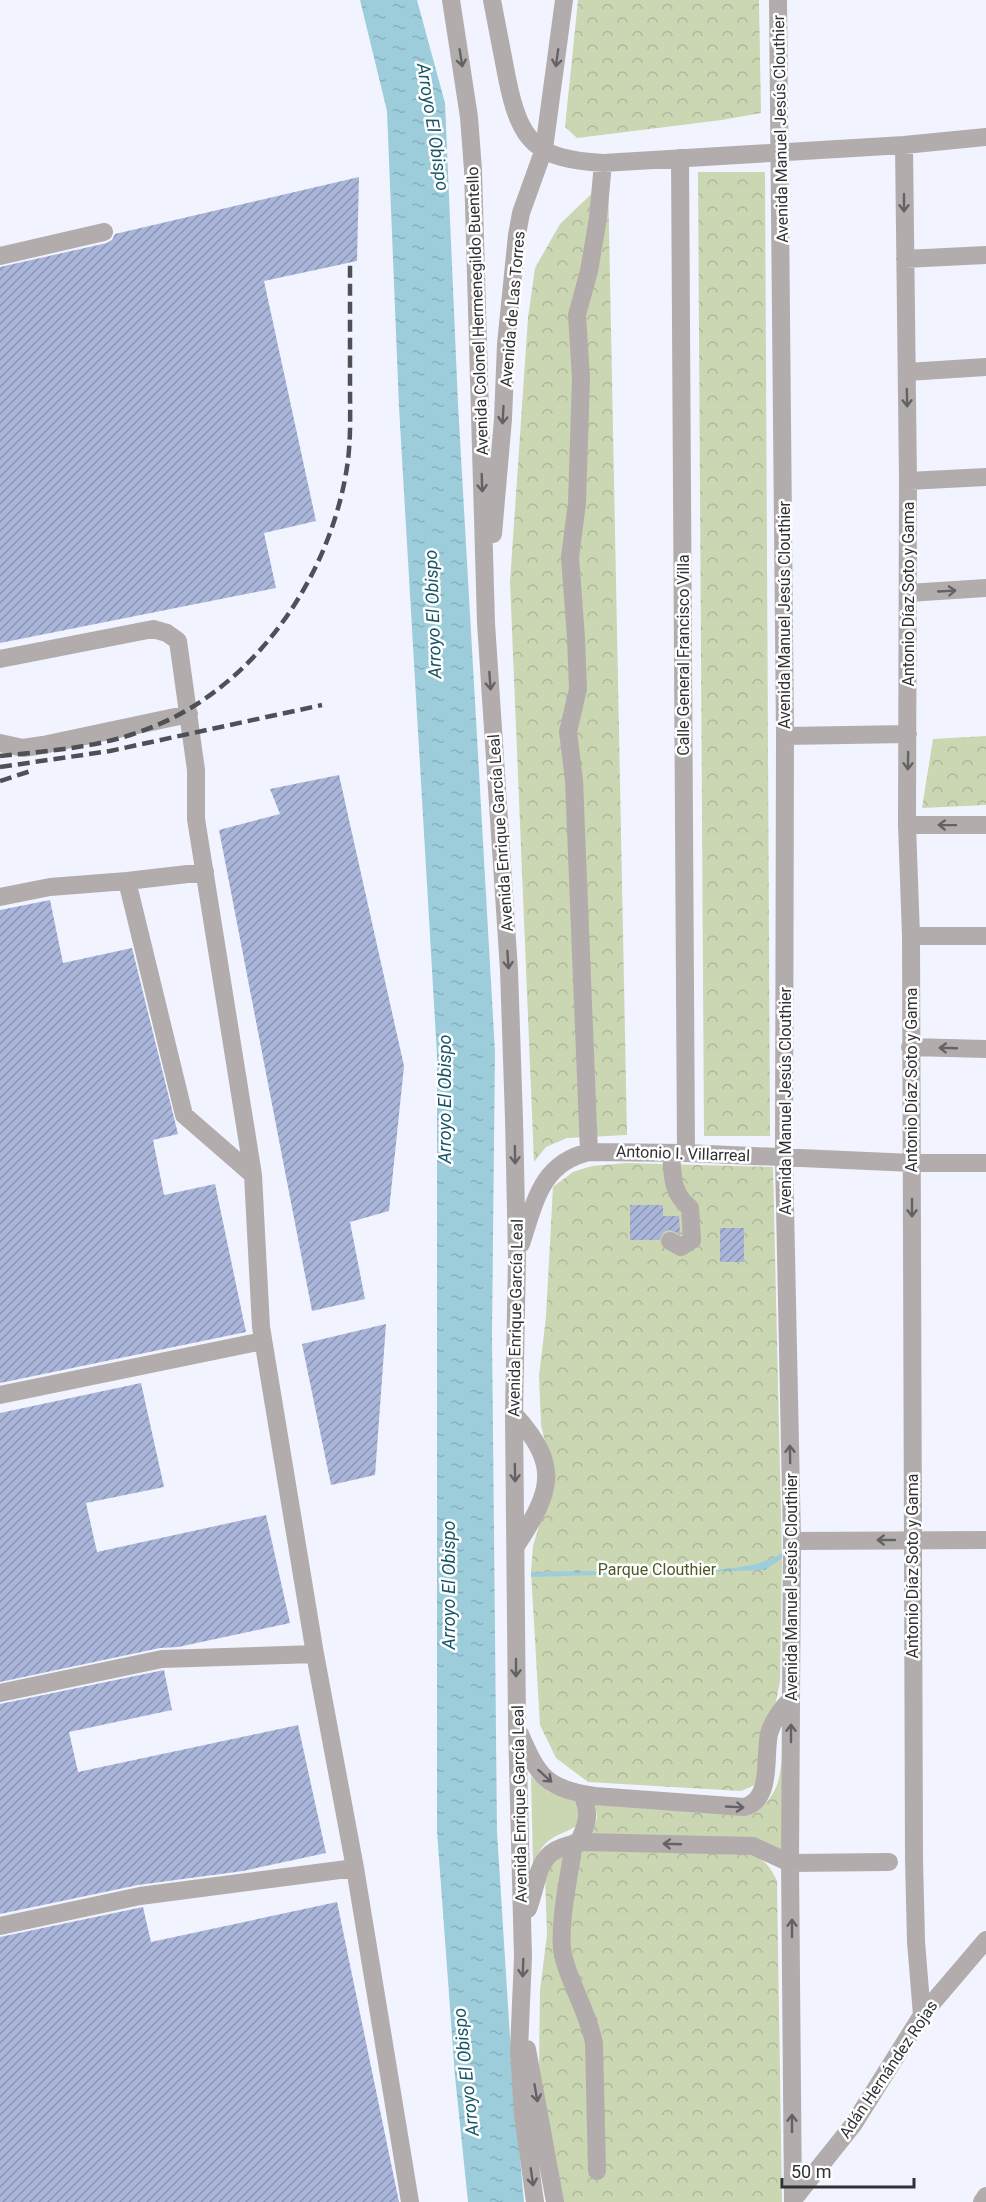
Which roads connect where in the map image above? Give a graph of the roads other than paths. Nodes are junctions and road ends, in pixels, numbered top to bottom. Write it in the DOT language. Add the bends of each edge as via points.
graph roads {
  1 [pos="451,0"];
  2 [pos="492,0"];
  3 [pos="564,0"];
  4 [pos="778,0"];
  5 [pos="986,137"];
  6 [pos="904,145"];
  7 [pos="544,149"];
  8 [pos="780,152"];
  9 [pos="680,158"];
  10 [pos="603,163"];
  11 [pos="104,232"];
  12 [pos="986,255"];
  13 [pos="0,256"];
  14 [pos="905,259"];
  15 [pos="986,367"];
  16 [pos="907,372"];
  17 [pos="986,477"];
  18 [pos="908,481"];
  19 [pos="986,588"];
  20 [pos="908,593"];
  21 [pos="486,623"];
  22 [pos="0,659"];
  23 [pos="189,714"];
  24 [pos="908,734"];
  25 [pos="784,736"];
  26 [pos="0,743"];
  27 [pos="907,825"];
  28 [pos="986,825"];
  29 [pos="204,872"];
  30 [pos="127,881"];
  31 [pos="0,897"];
  32 [pos="911,936"];
  33 [pos="986,936"];
  34 [pos="910,1047"];
  35 [pos="986,1050"];
  36 [pos="589,1152"];
  37 [pos="678,1153"];
  38 [pos="784,1158"];
  39 [pos="912,1163"];
  40 [pos="986,1163"];
  41 [pos="253,1175"];
  42 [pos="669,1241"];
  43 [pos="517,1257"];
  44 [pos="263,1341"];
  45 [pos="0,1395"];
  46 [pos="514,1414"];
  47 [pos="912,1540"];
  48 [pos="986,1540"];
  49 [pos="792,1541"];
  50 [pos="516,1546"];
  51 [pos="315,1654"];
  52 [pos="0,1693"];
  53 [pos="791,1699"];
  54 [pos="516,1726"];
  55 [pos="582,1794"];
  56 [pos="576,1843"];
  57 [pos="889,1862"];
  58 [pos="790,1863"];
  59 [pos="356,1868"];
  60 [pos="522,1925"];
  61 [pos="0,1926"];
  62 [pos="986,1940"];
  63 [pos="520,2015"];
  64 [pos="922,2015"];
  65 [pos="597,2171"];
  66 [pos="986,2196"];
  67 [pos="793,2201"];
  68 [pos="410,2202"];
  69 [pos="535,2202"];
  70 [pos="555,2202"];
  71 [pos="982,2202"];
  1 -- 21 [label="street, Avenida Colonel Hermenegildo Buentello, one-way" via="473,170"];
  2 -- 7 [label="street" via="516,117 529,138"];
  3 -- 7 [label="street, Avenida de Las Torres, one-way"];
  4 -- 8 [label="street, Avenida Manuel Jesús Clouthier"];
  5 -- 6 [label="street"];
  6 -- 8 [label="street"];
  6 -- 14 [label="street, Antonio Díaz Soto y Gama, one-way"];
  7 -- 10 [label="street" via="566,159"];
  7 -- 21 [label="street, Avenida de Las Torres, one-way" via="517,235"];
  8 -- 9 [label="street"];
  8 -- 25 [label="street, Avenida Manuel Jesús Clouthier"];
  9 -- 10 [label="street"];
  9 -- 37 [label="street, Calle General Francisco Villa"];
  10 -- 36 [label="street" via="592,250 577,315 580,390 577,502 570,557 578,689 568,732 574,780"];
  11 -- 13 [label="street"];
  12 -- 14 [label="street"];
  14 -- 16 [label="street, Antonio Díaz Soto y Gama"];
  15 -- 16 [label="street"];
  16 -- 18 [label="street, Antonio Díaz Soto y Gama, one-way"];
  17 -- 18 [label="street"];
  18 -- 20 [label="street, Antonio Díaz Soto y Gama"];
  20 -- 19 [label="street, one-way"];
  20 -- 24 [label="street, Antonio Díaz Soto y Gama"];
  21 -- 43 [label="street, Avenida Enrique García Leal, one-way" via="509,970"];
  22 -- 23 [label="street" via="153,629 167,633 178,641"];
  23 -- 26 [label="street" via="43,745"];
  23 -- 29 [label="street"];
  24 -- 25 [label="street"];
  24 -- 27 [label="street, Antonio Díaz Soto y Gama, one-way"];
  25 -- 38 [label="street, Avenida Manuel Jesús Clouthier"];
  28 -- 27 [label="street, one-way"];
  27 -- 32 [label="street, Antonio Díaz Soto y Gama"];
  29 -- 30 [label="street"];
  29 -- 41 [label="street"];
  30 -- 31 [label="street" via="50,887"];
  30 -- 41 [label="street" via="184,1115"];
  32 -- 33 [label="street"];
  32 -- 34 [label="street, Antonio Díaz Soto y Gama"];
  35 -- 34 [label="street, one-way"];
  34 -- 39 [label="street, Antonio Díaz Soto y Gama"];
  36 -- 37 [label="street, Antonio I. Villarreal"];
  36 -- 43 [label="street, Antonio I. Villarreal" via="562,1161 550,1172"];
  37 -- 38 [label="street, Antonio I. Villarreal"];
  37 -- 42 [label="street, Calle General Francisco Villa" via="674,1185 679,1199 690,1208 692,1240 681,1247"];
  38 -- 39 [label="street, Antonio I. Villarreal"];
  49 -- 38 [label="street, Avenida Manuel Jesús Clouthier, one-way"];
  39 -- 40 [label="street, Antonio I. Villarreal"];
  39 -- 47 [label="street, Antonio Díaz Soto y Gama, one-way"];
  41 -- 44 [label="street"];
  43 -- 46 [label="street, Avenida Enrique García Leal"];
  44 -- 45 [label="street"];
  44 -- 51 [label="street"];
  46 -- 50 [label="street, Avenida Enrique García Leal, one-way"];
  46 -- 50 [label="street" via="535,1440 545,1463 546,1477 540,1505"];
  47 -- 48 [label="street"];
  47 -- 49 [label="street, one-way"];
  47 -- 64 [label="street, Antonio Díaz Soto y Gama" via="916,1942"];
  49 -- 53 [label="street, Avenida Manuel Jesús Clouthier"];
  50 -- 54 [label="street, Avenida Enrique García Leal, one-way"];
  51 -- 52 [label="street" via="162,1659"];
  51 -- 59 [label="street"];
  55 -- 53 [label="street, one-way" via="751,1805 763,1790 770,1732 778,1713"];
  58 -- 53 [label="street, Avenida Manuel Jesús Clouthier, one-way"];
  54 -- 55 [label="street, one-way" via="543,1776 558,1787"];
  54 -- 60 [label="street, Avenida Enrique García Leal"];
  55 -- 56 [label="street" via="589,1815"];
  58 -- 56 [label="street, one-way" via="753,1846"];
  56 -- 60 [label="street" via="558,1848 546,1857"];
  56 -- 65 [label="street" via="561,1939 563,1958 594,2043"];
  57 -- 58 [label="street"];
  67 -- 58 [label="street, Avenida Manuel Jesús Clouthier, one-way"];
  59 -- 61 [label="street" via="140,1896"];
  59 -- 68 [label="street"];
  60 -- 63 [label="street, Avenida Enrique García Leal, one-way"];
  62 -- 64 [label="street, Adán Hernández Rojas"];
  63 -- 69 [label="street, Avenida Enrique García Leal, one-way" via="520,2080"];
  63 -- 70 [label="street, Avenida Enrique García Leal, one-way"];
  64 -- 67 [label="street, Adán Hernández Rojas" via="853,2125"];
  66 -- 71 [label="street"];
}
